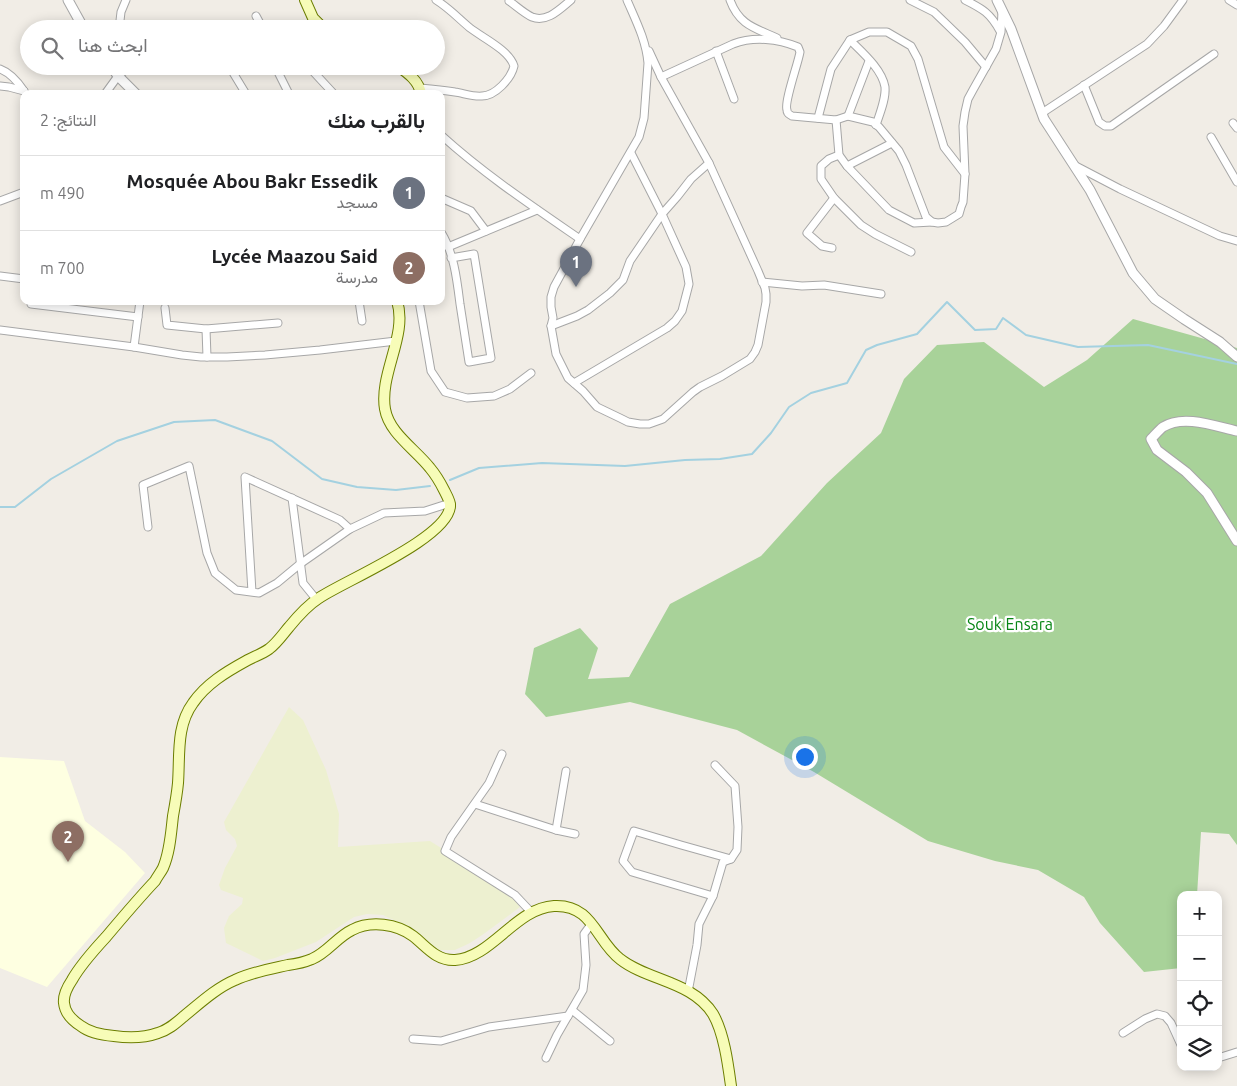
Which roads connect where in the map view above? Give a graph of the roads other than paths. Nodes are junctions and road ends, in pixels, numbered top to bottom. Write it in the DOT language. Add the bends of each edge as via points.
graph roads {
  1 [pos="68,0"];
  2 [pos="126,0"];
  3 [pos="305,0"];
  4 [pos="436,0"];
  5 [pos="509,0"];
  6 [pos="571,0"];
  7 [pos="627,0"];
  8 [pos="730,0"];
  9 [pos="910,0"];
  10 [pos="965,0"];
  11 [pos="997,0"];
  12 [pos="1183,0"];
  13 [pos="1229,0"];
  14 [pos="1237,5"];
  15 [pos="1002,10"];
  16 [pos="256,16"];
  17 [pos="79,20"];
  18 [pos="121,20"];
  19 [pos="258,20"];
  20 [pos="315,20"];
  21 [pos="1001,32"];
  22 [pos="850,40"];
  23 [pos="786,42"];
  24 [pos="646,44"];
  25 [pos="716,52"];
  26 [pos="1214,54"];
  27 [pos="869,61"];
  28 [pos="986,67"];
  29 [pos="0,69"];
  30 [pos="234,75"];
  31 [pos="280,75"];
  32 [pos="316,75"];
  33 [pos="408,75"];
  34 [pos="118,76"];
  35 [pos="661,77"];
  36 [pos="1084,85"];
  37 [pos="0,86"];
  38 [pos="20,90"];
  39 [pos="24,90"];
  40 [pos="107,90"];
  41 [pos="132,90"];
  42 [pos="244,90"];
  43 [pos="287,90"];
  44 [pos="330,90"];
  45 [pos="420,90"];
  46 [pos="445,91"];
  47 [pos="734,99"];
  48 [pos="1042,113"];
  49 [pos="848,116"];
  50 [pos="818,118"];
  51 [pos="836,120"];
  52 [pos="876,125"];
  53 [pos="1210,137"];
  54 [pos="445,138"];
  55 [pos="892,143"];
  56 [pos="631,153"];
  57 [pos="839,155"];
  58 [pos="709,163"];
  59 [pos="1073,164"];
  60 [pos="846,166"];
  61 [pos="965,174"];
  62 [pos="1237,182"];
  63 [pos="20,194"];
  64 [pos="834,198"];
  65 [pos="445,200"];
  66 [pos="0,201"];
  67 [pos="537,210"];
  68 [pos="662,214"];
  69 [pos="932,222"];
  70 [pos="486,231"];
  71 [pos="580,239"];
  72 [pos="445,241"];
  73 [pos="1237,241"];
  74 [pos="448,247"];
  75 [pos="832,248"];
  76 [pos="911,252"];
  77 [pos="451,258"];
  78 [pos="0,276"];
  79 [pos="20,278"];
  80 [pos="762,282"];
  81 [pos="880,294"];
  82 [pos="39,305"];
  83 [pos="140,305"];
  84 [pos="360,305"];
  85 [pos="398,305"];
  86 [pos="420,305"];
  87 [pos="165,308"];
  88 [pos="138,317"];
  89 [pos="362,321"];
  90 [pos="278,323"];
  91 [pos="551,326"];
  92 [pos="206,329"];
  93 [pos="0,330"];
  94 [pos="396,341"];
  95 [pos="134,347"];
  96 [pos="207,357"];
  97 [pos="1237,357"];
  98 [pos="531,373"];
  99 [pos="574,384"];
  100 [pos="1237,431"];
  101 [pos="292,498"];
  102 [pos="450,503"];
  103 [pos="148,527"];
  104 [pos="350,529"];
  105 [pos="1237,540"];
  106 [pos="300,564"];
  107 [pos="252,592"];
  108 [pos="316,599"];
  109 [pos="502,754"];
  110 [pos="715,765"];
  111 [pos="566,771"];
  112 [pos="475,804"];
  113 [pos="556,830"];
  114 [pos="575,834"];
  115 [pos="731,859"];
  116 [pos="713,896"];
  117 [pos="532,913"];
  118 [pos="592,923"];
  119 [pos="688,992"];
  120 [pos="570,1013"];
  121 [pos="1123,1033"];
  122 [pos="1177,1036"];
  123 [pos="412,1040"];
  124 [pos="610,1041"];
  125 [pos="1237,1052"];
  126 [pos="1222,1057"];
  127 [pos="546,1058"];
  128 [pos="731,1086"];
  1 -- 17 [label="street"];
  2 -- 18 [label="street"];
  3 -- 20 [label="main road"];
  4 -- 46 [label="street" via="510,58 514,66 506,81 488,95"];
  5 -- 6 [label="street" via="532,17 543,18"];
  7 -- 24 [label="street"];
  8 -- 23 [label="street" via="745,23"];
  9 -- 28 [label="street" via="934,12"];
  10 -- 21 [label="street" via="987,13"];
  11 -- 15 [label="street"];
  12 -- 36 [label="street" via="1147,44"];
  13 -- 14 [label="street"];
  15 -- 21 [label="street"];
  15 -- 48 [label="street"];
  16 -- 19 [label="street"];
  21 -- 28 [label="street"];
  22 -- 27 [label="street"];
  22 -- 50 [label="street" via="831,69"];
  22 -- 61 [label="street" via="869,32 887,32 911,46 918,59 944,147"];
  23 -- 25 [label="street" via="744,40"];
  23 -- 50 [label="street" via="798,47 800,52 786,110 792,116"];
  24 -- 35 [label="street"];
  24 -- 56 [label="street" via="648,63 644,118"];
  25 -- 35 [label="street"];
  25 -- 47 [label="street"];
  26 -- 36 [label="street" via="1111,126 1099,122"];
  27 -- 49 [label="street"];
  27 -- 52 [label="street" via="880,72 885,87"];
  28 -- 61 [label="street" via="965,112"];
  29 -- 39 [label="street"];
  30 -- 42 [label="street"];
  31 -- 43 [label="street"];
  32 -- 44 [label="street"];
  33 -- 45 [label="main road"];
  34 -- 40 [label="street"];
  34 -- 41 [label="street"];
  35 -- 58 [label="street"];
  36 -- 48 [label="street"];
  37 -- 38 [label="street"];
  48 -- 59 [label="street"];
  49 -- 51 [label="street"];
  49 -- 52 [label="street"];
  50 -- 51 [label="street"];
  51 -- 57 [label="street"];
  52 -- 55 [label="street"];
  53 -- 62 [label="street"];
  54 -- 67 [label="street"];
  55 -- 60 [label="street"];
  55 -- 69 [label="street" via="906,165 926,217"];
  56 -- 68 [label="street"];
  56 -- 71 [label="street"];
  57 -- 60 [label="street"];
  57 -- 64 [label="street" via="821,166 821,179"];
  58 -- 68 [label="street"];
  58 -- 80 [label="street"];
  59 -- 73 [label="street" via="1128,193"];
  59 -- 97 [label="street" via="1134,273 1155,299"];
  60 -- 69 [label="street" via="889,210 914,223"];
  61 -- 69 [label="street" via="959,214 946,222"];
  63 -- 66 [label="street"];
  64 -- 75 [label="street" via="807,233 822,246"];
  64 -- 76 [label="street" via="861,225"];
  65 -- 70 [label="street" via="471,212"];
  67 -- 70 [label="street"];
  67 -- 71 [label="street"];
  68 -- 91 [label="street" via="630,261 622,280 610,293 588,310"];
  68 -- 99 [label="street" via="686,267 689,284 682,312 667,328"];
  70 -- 74 [label="street"];
  71 -- 91 [label="street" via="554,287"];
  72 -- 74 [label="street"];
  74 -- 77 [label="street"];
  77 -- 77 [label="street" via="474,254 492,358 469,362"];
  78 -- 79 [label="street"];
  80 -- 81 [label="street" via="824,285"];
  80 -- 99 [label="street" via="766,302 758,345 750,359 700,387 663,419 649,424 628,422 597,407"];
  82 -- 88 [label="street"];
  83 -- 88 [label="street"];
  84 -- 89 [label="street"];
  85 -- 94 [label="main road"];
  86 -- 98 [label="street" via="431,371 445,392 467,398 494,396 510,389"];
  87 -- 92 [label="street" via="167,325"];
  88 -- 95 [label="street"];
  90 -- 92 [label="street"];
  91 -- 99 [label="street" via="556,354"];
  92 -- 96 [label="street"];
  93 -- 95 [label="street"];
  94 -- 96 [label="street" via="264,355"];
  94 -- 102 [label="main road" via="384,397 386,415 394,430 435,475"];
  95 -- 96 [label="street"];
  100 -- 105 [label="street" via="1176,421 1162,427 1152,439 1157,450 1207,493"];
  101 -- 104 [label="street" via="340,520"];
  101 -- 106 [label="street"];
  101 -- 107 [label="street" via="246,477"];
  102 -- 104 [label="street" via="425,511 384,512"];
  102 -- 108 [label="main road" via="445,519 427,536 399,555"];
  103 -- 107 [label="street" via="143,485 189,466 207,553 215,573 236,590"];
  104 -- 106 [label="street"];
  106 -- 107 [label="street" via="259,594"];
  106 -- 108 [label="street" via="303,583"];
  108 -- 117 [label="main road" via="269,649 222,674 192,703 180,733 178,783 163,868 71,980 65,994 66,1011 84,1029 101,1035 139,1037 157,1034 233,980 312,959 352,930 367,925 399,928 434,954 455,960 483,950"];
  109 -- 112 [label="street" via="489,784"];
  110 -- 115 [label="street" via="735,786 737,850"];
  111 -- 113 [label="street"];
  112 -- 113 [label="street"];
  112 -- 117 [label="street" via="445,850 514,895"];
  113 -- 114 [label="street"];
  115 -- 116 [label="street" via="723,862"];
  115 -- 116 [label="street" via="634,831 623,861 632,872"];
  116 -- 119 [label="street" via="699,924"];
  117 -- 118 [label="main road" via="553,906 567,907"];
  118 -- 119 [label="main road" via="618,958 632,968"];
  118 -- 120 [label="street" via="584,934 586,965 583,990"];
  119 -- 128 [label="main road" via="713,1014 727,1059"];
  120 -- 123 [label="street" via="488,1027 442,1041"];
  120 -- 124 [label="street"];
  120 -- 127 [label="street"];
  121 -- 122 [label="street" via="1158,1014 1171,1023"];
  125 -- 126 [label="street"];
}
